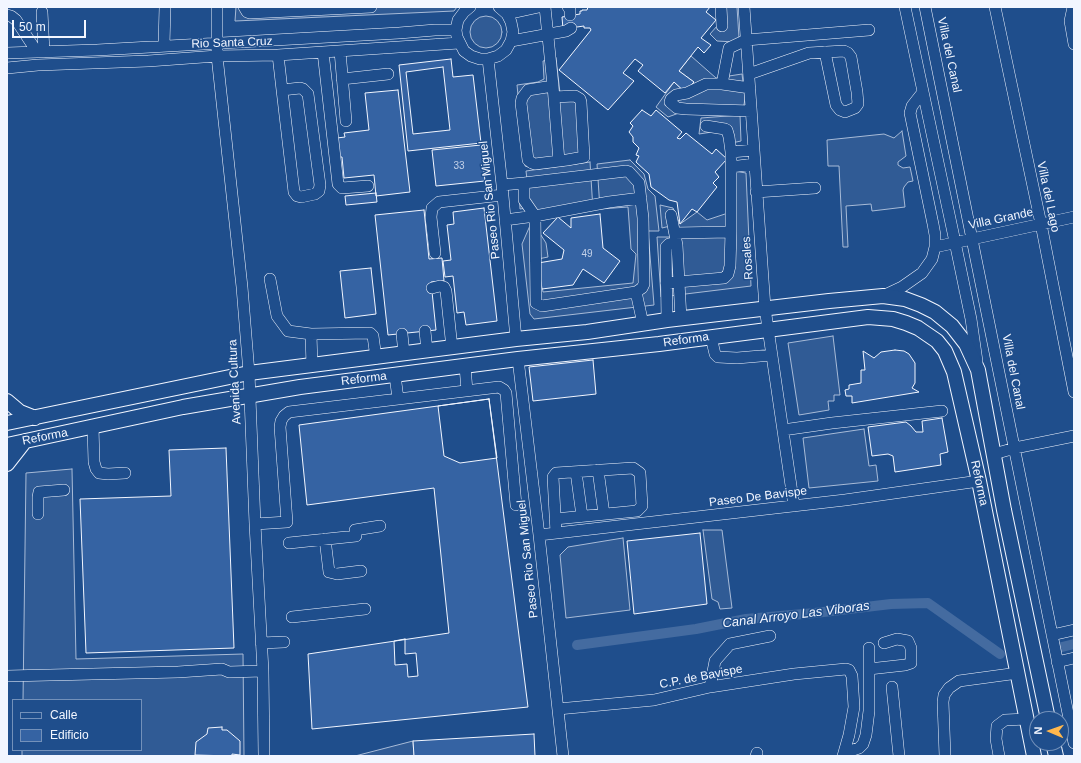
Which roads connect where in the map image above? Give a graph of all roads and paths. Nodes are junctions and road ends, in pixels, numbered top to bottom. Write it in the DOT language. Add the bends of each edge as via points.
graph roads {
  1 [pos="165,7"];
  2 [pos="217,7"];
  3 [pos="244,7"];
  4 [pos="371,7"];
  5 [pos="470,7"];
  6 [pos="539,7"];
  7 [pos="545,7"];
  8 [pos="721,7"];
  9 [pos="744,7"];
  10 [pos="905,7"];
  11 [pos="926,7"];
  12 [pos="995,7"];
  13 [pos="1073,7"];
  14 [pos="503,10"];
  15 [pos="42,12"];
  16 [pos="7,15"];
  17 [pos="722,26"];
  18 [pos="571,28"];
  19 [pos="456,30"];
  20 [pos="869,30"];
  21 [pos="548,35"];
  22 [pos="746,40"];
  23 [pos="511,41"];
  24 [pos="217,43"];
  25 [pos="459,43"];
  26 [pos="1074,44"];
  27 [pos="164,45"];
  28 [pos="340,51"];
  29 [pos="40,52"];
  30 [pos="323,52"];
  31 [pos="825,52"];
  32 [pos="7,53"];
  33 [pos="278,55"];
  34 [pos="217,56"];
  35 [pos="488,59"];
  36 [pos="7,68"];
  37 [pos="388,74"];
  38 [pos="749,74"];
  39 [pos="342,79"];
  40 [pos="722,84"];
  41 [pos="553,86"];
  42 [pos="750,88"];
  43 [pos="282,90"];
  44 [pos="923,92"];
  45 [pos="554,97"];
  46 [pos="751,111"];
  47 [pos="346,121"];
  48 [pos="706,126"];
  49 [pos="754,150"];
  50 [pos="731,152"];
  51 [pos="559,161"];
  52 [pos="754,164"];
  53 [pos="731,167"];
  54 [pos="524,183"];
  55 [pos="368,186"];
  56 [pos="815,188"];
  57 [pos="503,190"];
  58 [pos="756,192"];
  59 [pos="641,198"];
  60 [pos="671,215"];
  61 [pos="535,216"];
  62 [pos="1074,217"];
  63 [pos="505,220"];
  64 [pos="1041,224"];
  65 [pos="731,232"];
  66 [pos="676,237"];
  67 [pos="973,238"];
  68 [pos="955,242"];
  69 [pos="935,247"];
  70 [pos="435,253"];
  71 [pos="270,279"];
  72 [pos="679,282"];
  73 [pos="666,283"];
  74 [pos="432,288"];
  75 [pos="636,292"];
  76 [pos="883,296"];
  77 [pos="765,308"];
  78 [pos="681,319"];
  79 [pos="667,320"];
  80 [pos="643,324"];
  81 [pos="768,329"];
  82 [pos="425,331"];
  83 [pos="587,332"];
  84 [pos="311,334"];
  85 [pos="402,334"];
  86 [pos="711,337"];
  87 [pos="513,339"];
  88 [pos="452,348"];
  89 [pos="427,351"];
  90 [pos="404,354"];
  91 [pos="772,354"];
  92 [pos="376,358"];
  93 [pos="524,358"];
  94 [pos="312,366"];
  95 [pos="459,367"];
  96 [pos="978,370"];
  97 [pos="249,373"];
  98 [pos="395,375"];
  99 [pos="467,391"];
  100 [pos="1074,392"];
  101 [pos="250,395"];
  102 [pos="398,399"];
  103 [pos="7,400"];
  104 [pos="942,411"];
  105 [pos="35,418"];
  106 [pos="7,423"];
  107 [pos="93,427"];
  108 [pos="783,430"];
  109 [pos="1074,436"];
  110 [pos="24,441"];
  111 [pos="7,445"];
  112 [pos="1015,448"];
  113 [pos="994,454"];
  114 [pos="7,464"];
  115 [pos="598,470"];
  116 [pos="576,472"];
  117 [pos="125,473"];
  118 [pos="980,481"];
  119 [pos="64,490"];
  120 [pos="516,505"];
  121 [pos="794,506"];
  122 [pos="1004,510"];
  123 [pos="38,514"];
  124 [pos="604,514"];
  125 [pos="986,514"];
  126 [pos="582,516"];
  127 [pos="556,519"];
  128 [pos="255,524"];
  129 [pos="380,526"];
  130 [pos="556,533"];
  131 [pos="539,535"];
  132 [pos="325,539"];
  133 [pos="289,543"];
  134 [pos="361,571"];
  135 [pos="365,609"];
  136 [pos="292,617"];
  137 [pos="1074,630"];
  138 [pos="1052,635"];
  139 [pos="770,636"];
  140 [pos="284,642"];
  141 [pos="261,643"];
  142 [pos="884,643"];
  143 [pos="870,648"];
  144 [pos="1074,658"];
  145 [pos="1057,662"];
  146 [pos="263,667"];
  147 [pos="869,669"];
  148 [pos="1018,673"];
  149 [pos="7,676"];
  150 [pos="710,687"];
  151 [pos="892,687"];
  152 [pos="558,709"];
  153 [pos="1046,711"];
  154 [pos="1027,719"];
  155 [pos="1074,743"];
  156 [pos="844,754"];
  157 [pos="264,756"];
  158 [pos="563,756"];
  159 [pos="899,756"];
  160 [pos="945,756"];
  161 [pos="999,756"];
  162 [pos="1034,756"];
  1 -- 27 [label="street"];
  2 -- 24 [label="street, Avenida Cultura"];
  3 -- 4 [label="street" via="250,13"];
  5 -- 19 [label="street" via="458,20"];
  6 -- 14 [label="street"];
  7 -- 21 [label="street"];
  8 -- 17 [label="street"];
  9 -- 22 [label="street, Rosales"];
  10 -- 44 [label="street"];
  11 -- 67 [label="street, Villa del Canal"];
  12 -- 64 [label="street, Villa del Lago"];
  13 -- 26 [label="street" via="1070,21"];
  14 -- 23 [label="street" via="511,22"];
  15 -- 29 [label="street"];
  16 -- 29 [label="street" via="16,20"];
  18 -- 21 [label="street"];
  19 -- 24 [label="street, Rio Santa Cruz"];
  19 -- 25 [label="street"];
  20 -- 22 [label="street"];
  21 -- 23 [label="street"];
  21 -- 41 [label="street"];
  22 -- 38 [label="street, Rosales"];
  22 -- 40 [label="street" via="729,48"];
  23 -- 35 [label="street" via="506,50"];
  24 -- 27 [label="street, Rio Santa Cruz"];
  24 -- 34 [label="street, Avenida Cultura"];
  25 -- 28 [label="street, Rio Santa Cruz"];
  25 -- 35 [label="street" via="471,56"];
  27 -- 29 [label="street, Rio Santa Cruz"];
  28 -- 30 [label="street, Rio Santa Cruz"];
  28 -- 39 [label="street"];
  29 -- 32 [label="street, Rio Santa Cruz"];
  30 -- 33 [label="street, Rio Santa Cruz"];
  30 -- 55 [label="street" via="338,184 342,188"];
  31 -- 31 [label="street" via="848,53 858,98 855,108 845,112 836,105"];
  31 -- 38 [label="street" via="809,53"];
  33 -- 34 [label="street, Rio Santa Cruz"];
  33 -- 43 [label="street"];
  34 -- 36 [label="street, Rio Santa Cruz"];
  34 -- 97 [label="street, Avenida Cultura"];
  35 -- 57 [label="street, Paseo Rio San Miguel"];
  37 -- 39 [label="street"];
  38 -- 42 [label="street, Rosales"];
  39 -- 47 [label="street"];
  40 -- 42 [label="street"];
  40 -- 46 [label="street" via="706,84 676,96 670,102 677,108"];
  41 -- 45 [label="street"];
  41 -- 51 [label="street" via="528,90 521,103 528,160 535,164"];
  42 -- 46 [label="street, Rosales"];
  43 -- 43 [label="street" via="294,192 301,197 315,194 320,186 308,94 300,88"];
  44 -- 68 [label="street"];
  44 -- 69 [label="street" via="910,113 934,230"];
  45 -- 51 [label="street"];
  45 -- 51 [label="street" via="575,96 581,102 584,157"];
  46 -- 49 [label="street, Rosales"];
  48 -- 50 [label="street" via="727,130"];
  49 -- 50 [label="street"];
  49 -- 52 [label="street, Rosales"];
  50 -- 53 [label="street"];
  52 -- 53 [label="street"];
  52 -- 58 [label="street, Rosales"];
  53 -- 65 [label="street"];
  54 -- 57 [label="street"];
  54 -- 59 [label="street" via="626,171 640,183"];
  54 -- 61 [label="street" via="524,200"];
  56 -- 58 [label="street"];
  57 -- 63 [label="street, Paseo Rio San Miguel"];
  57 -- 70 [label="street" via="439,202 432,208"];
  58 -- 77 [label="street, Rosales"];
  59 -- 61 [label="street"];
  59 -- 75 [label="street" via="644,284 640,291"];
  60 -- 66 [label="street"];
  61 -- 63 [label="street"];
  61 -- 75 [label="street" via="535,301 538,305"];
  62 -- 64 [label="street, Villa Grande"];
  63 -- 87 [label="street, Paseo Rio San Miguel"];
  64 -- 67 [label="street, Villa Grande"];
  64 -- 100 [label="street, Villa del Lago"];
  65 -- 66 [label="street"];
  65 -- 72 [label="street" via="730,266 724,278"];
  66 -- 72 [label="street"];
  66 -- 73 [label="street" via="666,247"];
  67 -- 68 [label="street, Villa Grande"];
  67 -- 112 [label="street, Villa del Canal"];
  68 -- 69 [label="street, Villa Grande"];
  68 -- 96 [label="street" via="971,319"];
  69 -- 76 [label="street" via="932,259 922,273"];
  71 -- 84 [label="street" via="276,316 288,330"];
  72 -- 73 [label="street"];
  72 -- 78 [label="street"];
  73 -- 79 [label="street"];
  74 -- 88 [label="street" via="440,286 446,291"];
  75 -- 80 [label="street"];
  76 -- 77 [label="main road, Reforma"];
  76 -- 96 [label="main road, Reforma" via="901,298 935,312 958,332"];
  77 -- 78 [label="main road, Reforma"];
  77 -- 81 [label="street, Rosales"];
  78 -- 79 [label="main road, Reforma"];
  79 -- 80 [label="main road, Reforma"];
  80 -- 83 [label="main road, Reforma"];
  81 -- 86 [label="main road, Reforma"];
  81 -- 91 [label="street, Rosales"];
  81 -- 118 [label="main road, Reforma" via="879,317 906,323 931,336 945,351 954,372"];
  82 -- 89 [label="street"];
  83 -- 87 [label="main road, Reforma"];
  83 -- 93 [label="main road" via="587,339 583,344"];
  84 -- 92 [label="street" via="370,333 373,336"];
  84 -- 94 [label="street"];
  85 -- 90 [label="street"];
  86 -- 91 [label="street" via="718,357 737,358"];
  86 -- 93 [label="main road, Reforma"];
  87 -- 88 [label="main road, Reforma"];
  87 -- 95 [label="main road" via="507,351 463,359 458,362"];
  88 -- 89 [label="main road, Reforma"];
  89 -- 90 [label="main road, Reforma"];
  90 -- 92 [label="main road, Reforma"];
  91 -- 108 [label="street, Rosales"];
  92 -- 94 [label="main road, Reforma"];
  93 -- 95 [label="main road, Reforma"];
  93 -- 131 [label="street, Paseo Rio San Miguel"];
  94 -- 97 [label="main road, Reforma"];
  95 -- 98 [label="main road, Reforma"];
  95 -- 99 [label="street"];
  96 -- 113 [label="main road, Reforma"];
  97 -- 101 [label="street, Avenida Cultura"];
  97 -- 105 [label="main road, Reforma"];
  98 -- 101 [label="main road, Reforma"];
  98 -- 102 [label="street"];
  99 -- 102 [label="street"];
  99 -- 120 [label="street" via="498,387 506,393"];
  101 -- 107 [label="main road, Reforma"];
  101 -- 128 [label="street, Avenida Cultura"];
  102 -- 128 [label="street" via="289,412 284,416 280,427 287,522"];
  103 -- 105 [label="main road" via="20,412"];
  104 -- 108 [label="street"];
  105 -- 106 [label="main road, Reforma"];
  107 -- 110 [label="main road, Reforma"];
  107 -- 117 [label="street" via="96,469 99,473"];
  108 -- 121 [label="street, Rosales"];
  109 -- 112 [label="street"];
  110 -- 111 [label="main road, Reforma"];
  110 -- 114 [label="main road"];
  112 -- 113 [label="street"];
  112 -- 138 [label="street, Villa del Canal"];
  113 -- 122 [label="main road, Reforma"];
  115 -- 116 [label="street"];
  115 -- 124 [label="street"];
  115 -- 124 [label="street" via="633,468 640,473 641,509"];
  116 -- 126 [label="street"];
  116 -- 127 [label="street" via="553,475"];
  118 -- 121 [label="street, Paseo De Bavispe"];
  118 -- 125 [label="main road, Reforma"];
  119 -- 123 [label="street" via="40,492"];
  121 -- 130 [label="street, Paseo De Bavispe"];
  122 -- 125 [label="main road"];
  122 -- 153 [label="main road, Reforma"];
  124 -- 126 [label="street"];
  125 -- 148 [label="main road, Reforma"];
  126 -- 127 [label="street"];
  127 -- 130 [label="street"];
  128 -- 141 [label="street, Avenida Cultura"];
  129 -- 132 [label="street"];
  130 -- 131 [label="street, Paseo De Bavispe"];
  131 -- 152 [label="street, Paseo Rio San Miguel"];
  132 -- 133 [label="street"];
  132 -- 134 [label="street" via="329,572 337,574"];
  135 -- 136 [label="street"];
  137 -- 138 [label="street"];
  138 -- 145 [label="street, Villa del Canal"];
  139 -- 150 [label="street" via="730,644 715,661"];
  140 -- 141 [label="street"];
  141 -- 146 [label="street, Avenida Cultura"];
  142 -- 147 [label="street" via="897,639 908,641 911,648 911,663"];
  143 -- 147 [label="street"];
  144 -- 145 [label="street"];
  145 -- 155 [label="street, Villa del Canal"];
  146 -- 149 [label="street" via="229,665 222,669 178,672"];
  146 -- 157 [label="street, Avenida Cultura"];
  147 -- 156 [label="street" via="869,711 863,744"];
  148 -- 154 [label="main road, Reforma"];
  148 -- 160 [label="street" via="959,681 949,688 943,702"];
  150 -- 152 [label="street, C.P. de Bavispe" via="654,700"];
  150 -- 156 [label="street, C.P. de Bavispe" via="842,668 849,670 852,676 854,706"];
  151 -- 159 [label="street"];
  152 -- 158 [label="street, Paseo Rio San Miguel"];
  154 -- 161 [label="street" via="1005,720 998,726 996,739"];
  154 -- 162 [label="main road, Reforma"];
}
